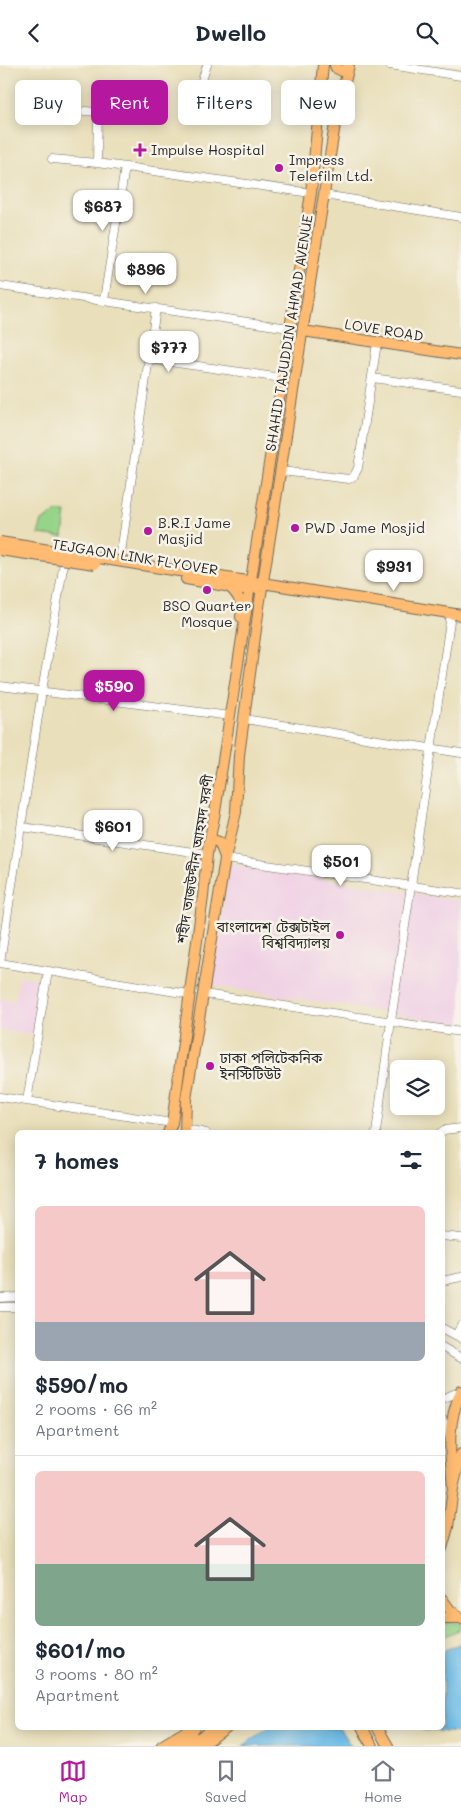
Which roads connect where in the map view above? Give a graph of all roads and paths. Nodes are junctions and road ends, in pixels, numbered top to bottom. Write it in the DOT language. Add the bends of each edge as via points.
graph roads {
  1 [pos="208,65"];
  2 [pos="324,65"];
  3 [pos="335,65"];
  4 [pos="390,65"];
  5 [pos="349,66"];
  6 [pos="461,76"];
  7 [pos="203,80"];
  8 [pos="322,80"];
  9 [pos="346,80"];
  10 [pos="85,111"];
  11 [pos="318,125"];
  12 [pos="335,125"];
  13 [pos="52,159"];
  14 [pos="97,163"];
  15 [pos="125,167"];
  16 [pos="311,193"];
  17 [pos="324,195"];
  18 [pos="461,217"];
  19 [pos="0,286"];
  20 [pos="104,300"];
  21 [pos="156,308"];
  22 [pos="289,328"];
  23 [pos="303,331"];
  24 [pos="377,343"];
  25 [pos="461,355"];
  26 [pos="150,359"];
  27 [pos="372,377"];
  28 [pos="282,378"];
  29 [pos="461,390"];
  30 [pos="281,471"];
  31 [pos="266,488"];
  32 [pos="278,489"];
  33 [pos="0,542"];
  34 [pos="67,545"];
  35 [pos="0,550"];
  36 [pos="121,553"];
  37 [pos="253,568"];
  38 [pos="178,574"];
  39 [pos="227,582"];
  40 [pos="263,583"];
  41 [pos="251,585"];
  42 [pos="332,594"];
  43 [pos="259,607"];
  44 [pos="456,614"];
  45 [pos="241,649"];
  46 [pos="0,685"];
  47 [pos="42,691"];
  48 [pos="230,716"];
  49 [pos="244,719"];
  50 [pos="431,748"];
  51 [pos="461,753"];
  52 [pos="215,812"];
  53 [pos="22,827"];
  54 [pos="232,830"];
  55 [pos="208,849"];
  56 [pos="225,859"];
  57 [pos="411,886"];
  58 [pos="461,893"];
  59 [pos="0,963"];
  60 [pos="48,971"];
  61 [pos="188,994"];
  62 [pos="204,994"];
  63 [pos="391,1021"];
  64 [pos="461,1032"];
  65 [pos="0,1097"];
  66 [pos="28,1101"];
  67 [pos="461,1128"];
  68 [pos="171,1129"];
  69 [pos="185,1130"];
  70 [pos="376,1130"];
  71 [pos="444,1130"];
  72 [pos="445,1236"];
  73 [pos="461,1239"];
  74 [pos="461,1277"];
  75 [pos="445,1280"];
  76 [pos="15,1297"];
  77 [pos="0,1298"];
  78 [pos="0,1307"];
  79 [pos="15,1307"];
  80 [pos="461,1326"];
  81 [pos="445,1330"];
  82 [pos="458,1336"];
  83 [pos="445,1349"];
  84 [pos="461,1357"];
  85 [pos="461,1391"];
  86 [pos="445,1398"];
  87 [pos="445,1425"];
  88 [pos="450,1436"];
  89 [pos="461,1454"];
  90 [pos="453,1488"];
  91 [pos="445,1538"];
  92 [pos="445,1603"];
  93 [pos="445,1618"];
  94 [pos="461,1618"];
  95 [pos="189,1730"];
  96 [pos="198,1730"];
  97 [pos="210,1730"];
  98 [pos="223,1730"];
  99 [pos="359,1730"];
  100 [pos="364,1730"];
  101 [pos="373,1730"];
  102 [pos="379,1730"];
  103 [pos="162,1746"];
  104 [pos="177,1746"];
  105 [pos="188,1746"];
  106 [pos="201,1746"];
  107 [pos="367,1746"];
  108 [pos="372,1746"];
  109 [pos="381,1746"];
  110 [pos="388,1746"];
  1 -- 7 [label="street"];
  2 -- 8 [label="main road, শহীদ তাজউদ্দীন আহমদ সরণী"];
  3 -- 5 [label="main road" via="342,71"];
  4 -- 6 [label="street"];
  5 -- 9 [label="main road, SHAHID TAJUDDIN AHMAD AVENUE"];
  10 -- 14 [label="street" via="98,112"];
  11 -- 16 [label="main road, শহীদ তাজউদ্দীন আহমদ সরণী"];
  12 -- 17 [label="main road, SHAHID TAJUDDIN AHMAD AVENUE"];
  13 -- 14 [label="street"];
  14 -- 15 [label="street"];
  15 -- 16 [label="street"];
  15 -- 20 [label="street"];
  16 -- 22 [label="main road, শহীদ তাজউদ্দীন আহমদ সরণী"];
  17 -- 18 [label="street"];
  17 -- 23 [label="main road, SHAHID TAJUDDIN AHMAD AVENUE"];
  19 -- 20 [label="street"];
  20 -- 21 [label="street"];
  21 -- 22 [label="street"];
  21 -- 26 [label="street"];
  22 -- 28 [label="main road, শহীদ তাজউদ্দীন আহমদ সরণী"];
  23 -- 24 [label="main road, LOVE ROAD"];
  23 -- 30 [label="main road, SHAHID TAJUDDIN AHMAD AVENUE"];
  24 -- 25 [label="main road, LOVE ROAD"];
  24 -- 27 [label="street"];
  26 -- 28 [label="street"];
  26 -- 36 [label="street"];
  27 -- 29 [label="street"];
  27 -- 30 [label="street" via="358,468 354,476 349,479"];
  28 -- 31 [label="main road, শহীদ তাজউদ্দীন আহমদ সরণী"];
  30 -- 32 [label="main road, SHAHID TAJUDDIN AHMAD AVENUE"];
  31 -- 32 [label="main road"];
  31 -- 37 [label="main road, শহীদ তাজউদ্দীন আহমদ সরণী"];
  32 -- 40 [label="main road, SHAHID TAJUDDIN AHMAD AVENUE"];
  33 -- 38 [label="main road, TEJGAON LINK FLYOVER, bridge"];
  34 -- 47 [label="street"];
  35 -- 38 [label="main road, TEJGAON LINK FLYOVER, bridge"];
  37 -- 39 [label="main road"];
  37 -- 41 [label="main road, শহীদ তাজউদ্দীন আহমদ সরণী"];
  38 -- 39 [label="main road, TEJGAON LINK FLYOVER"];
  39 -- 41 [label="main road"];
  39 -- 45 [label="main road, TEJGAON LINK FLYOVER" via="241,603 238,642"];
  40 -- 41 [label="main road"];
  40 -- 42 [label="main road"];
  40 -- 43 [label="main road, SHAHID TAJUDDIN AHMAD AVENUE"];
  41 -- 45 [label="main road, শহীদ তাজউদ্দীন আহমদ সরণী"];
  42 -- 43 [label="main road" via="317,597 276,590"];
  42 -- 44 [label="main road"];
  43 -- 49 [label="main road"];
  44 -- 50 [label="street"];
  45 -- 48 [label="main road, শহীদ তাজউদ্দীন আহমদ সরণী"];
  46 -- 47 [label="street"];
  47 -- 48 [label="street"];
  47 -- 53 [label="street"];
  48 -- 52 [label="main road, শহীদ তাজউদ্দীন আহমদ সরণী"];
  49 -- 50 [label="street"];
  49 -- 54 [label="main road"];
  50 -- 51 [label="street"];
  50 -- 57 [label="street"];
  52 -- 54 [label="main road" via="220,831"];
  52 -- 55 [label="main road, শহীদ তাজউদ্দীন আহমদ সরণী"];
  53 -- 55 [label="street"];
  53 -- 59 [label="street"];
  54 -- 56 [label="main road"];
  55 -- 56 [label="main road" via="213,840 220,842"];
  55 -- 61 [label="main road, শহীদ তাজউদ্দীন আহমদ সরণী"];
  56 -- 57 [label="street"];
  56 -- 62 [label="main road"];
  57 -- 58 [label="street"];
  57 -- 63 [label="street"];
  59 -- 60 [label="street"];
  60 -- 61 [label="street"];
  60 -- 66 [label="street"];
  61 -- 68 [label="main road, শহীদ তাজউদ্দীন আহমদ সরণী"];
  62 -- 63 [label="street"];
  62 -- 69 [label="main road" via="186,1099"];
  63 -- 64 [label="street"];
  63 -- 70 [label="street"];
  65 -- 66 [label="street"];
  66 -- 68 [label="street"];
  67 -- 71 [label="street"];
  72 -- 73 [label="street"];
  74 -- 75 [label="street"];
  76 -- 77 [label="street"];
  78 -- 79 [label="street"];
  80 -- 82 [label="street"];
  81 -- 82 [label="street"];
  83 -- 84 [label="street"];
  85 -- 86 [label="street"];
  85 -- 88 [label="main road"];
  87 -- 88 [label="street"];
  88 -- 90 [label="main road"];
  89 -- 90 [label="main road"];
  90 -- 91 [label="main road"];
  92 -- 94 [label="main road"];
  93 -- 94 [label="main road"];
  95 -- 103 [label="highway"];
  96 -- 104 [label="main road"];
  97 -- 105 [label="main road"];
  98 -- 106 [label="main road"];
  99 -- 107 [label="main road"];
  100 -- 108 [label="main road"];
  101 -- 109 [label="main road"];
  102 -- 110 [label="main road"];
}
